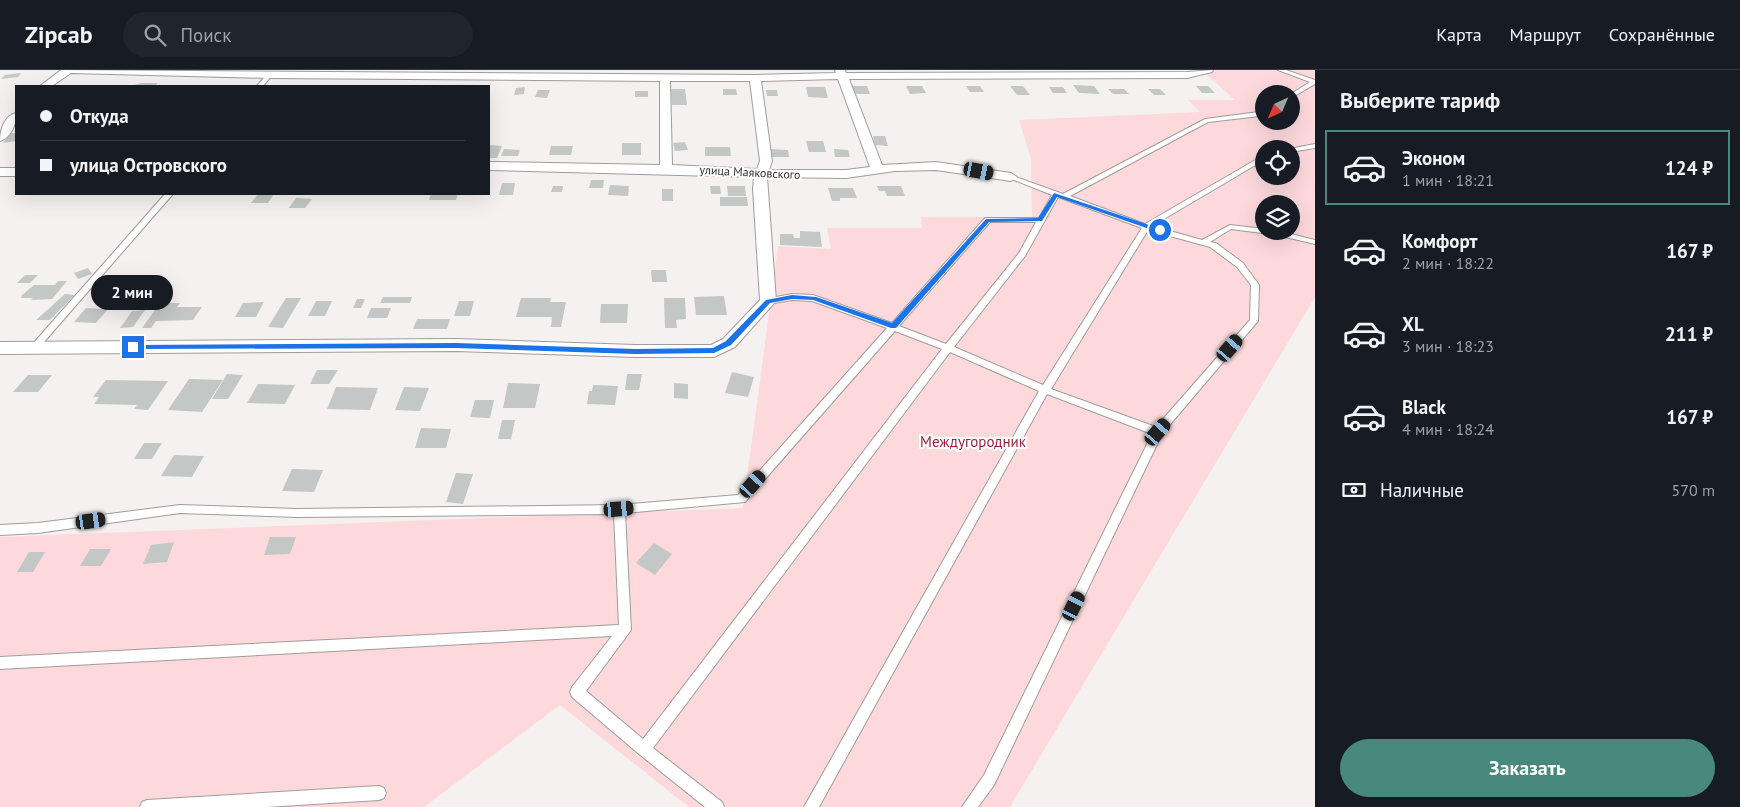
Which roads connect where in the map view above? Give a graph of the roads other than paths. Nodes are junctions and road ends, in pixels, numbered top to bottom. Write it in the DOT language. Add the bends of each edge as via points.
graph roads {
  1 [pos="70,70"];
  2 [pos="1280,70"];
  3 [pos="1205,71"];
  4 [pos="262,73"];
  5 [pos="462,73"];
  6 [pos="841,73"];
  7 [pos="657,75"];
  8 [pos="369,76"];
  9 [pos="755,78"];
  10 [pos="1315,82"];
  11 [pos="47,85"];
  12 [pos="362,85"];
  13 [pos="1300,91"];
  14 [pos="1255,115"];
  15 [pos="15,117"];
  16 [pos="0,137"];
  17 [pos="1315,146"];
  18 [pos="1300,148"];
  19 [pos="1255,162"];
  20 [pos="490,166"];
  21 [pos="666,169"];
  22 [pos="878,170"];
  23 [pos="0,172"];
  24 [pos="15,172"];
  25 [pos="762,174"];
  26 [pos="1011,177"];
  27 [pos="169,195"];
  28 [pos="1060,195"];
  29 [pos="1040,220"];
  30 [pos="1146,227"];
  31 [pos="1204,242"];
  32 [pos="1315,242"];
  33 [pos="768,301"];
  34 [pos="893,326"];
  35 [pos="0,348"];
  36 [pos="34,348"];
  37 [pos="948,348"];
  38 [pos="1045,390"];
  39 [pos="1158,432"];
  40 [pos="619,509"];
  41 [pos="0,530"];
  42 [pos="625,630"];
  43 [pos="0,664"];
  44 [pos="644,750"];
  45 [pos="379,793"];
  46 [pos="147,807"];
  47 [pos="717,807"];
  48 [pos="811,807"];
  49 [pos="968,807"];
  1 -- 4 [label="street"];
  1 -- 11 [label="street"];
  2 -- 10 [label="lane"];
  3 -- 6 [label="street" via="1186,75"];
  4 -- 8 [label="street"];
  5 -- 7 [label="street"];
  5 -- 8 [label="street"];
  6 -- 9 [label="street"];
  6 -- 22 [label="street"];
  7 -- 9 [label="street"];
  7 -- 21 [label="street"];
  8 -- 12 [label="street"];
  9 -- 25 [label="street" via="766,161"];
  10 -- 13 [label="lane"];
  14 -- 28 [label="lane" via="1207,120"];
  15 -- 16 [label="street"];
  17 -- 18 [label="lane"];
  19 -- 30 [label="lane"];
  20 -- 21 [label="street, улица Маяковского"];
  21 -- 25 [label="street, улица Маяковского"];
  22 -- 25 [label="street, улица Маяковского" via="846,174"];
  22 -- 26 [label="street, улица Маяковского" via="936,166"];
  23 -- 24 [label="street"];
  25 -- 33 [label="street" via="760,189"];
  26 -- 28 [label="lane"];
  27 -- 36 [label="lane"];
  28 -- 29 [label="lane"];
  28 -- 30 [label="lane"];
  29 -- 34 [label="lane" via="988,220"];
  29 -- 37 [label="lane" via="1022,254"];
  30 -- 31 [label="lane"];
  30 -- 38 [label="lane"];
  31 -- 32 [label="lane" via="1230,227"];
  31 -- 39 [label="lane" via="1240,264 1255,285 1254,321"];
  33 -- 34 [label="lane" via="813,298"];
  33 -- 36 [label="street" via="729,343 714,351 635,352 456,345"];
  34 -- 37 [label="lane"];
  34 -- 40 [label="lane" via="740,499"];
  35 -- 36 [label="street"];
  37 -- 38 [label="lane"];
  37 -- 44 [label="lane"];
  38 -- 39 [label="lane"];
  38 -- 48 [label="lane"];
  39 -- 49 [label="lane" via="989,780"];
  40 -- 41 [label="lane" via="297,513 180,509"];
  40 -- 42 [label="lane"];
  42 -- 43 [label="lane"];
  42 -- 44 [label="lane" via="577,692"];
  44 -- 47 [label="lane"];
  45 -- 46 [label="lane"];
}
